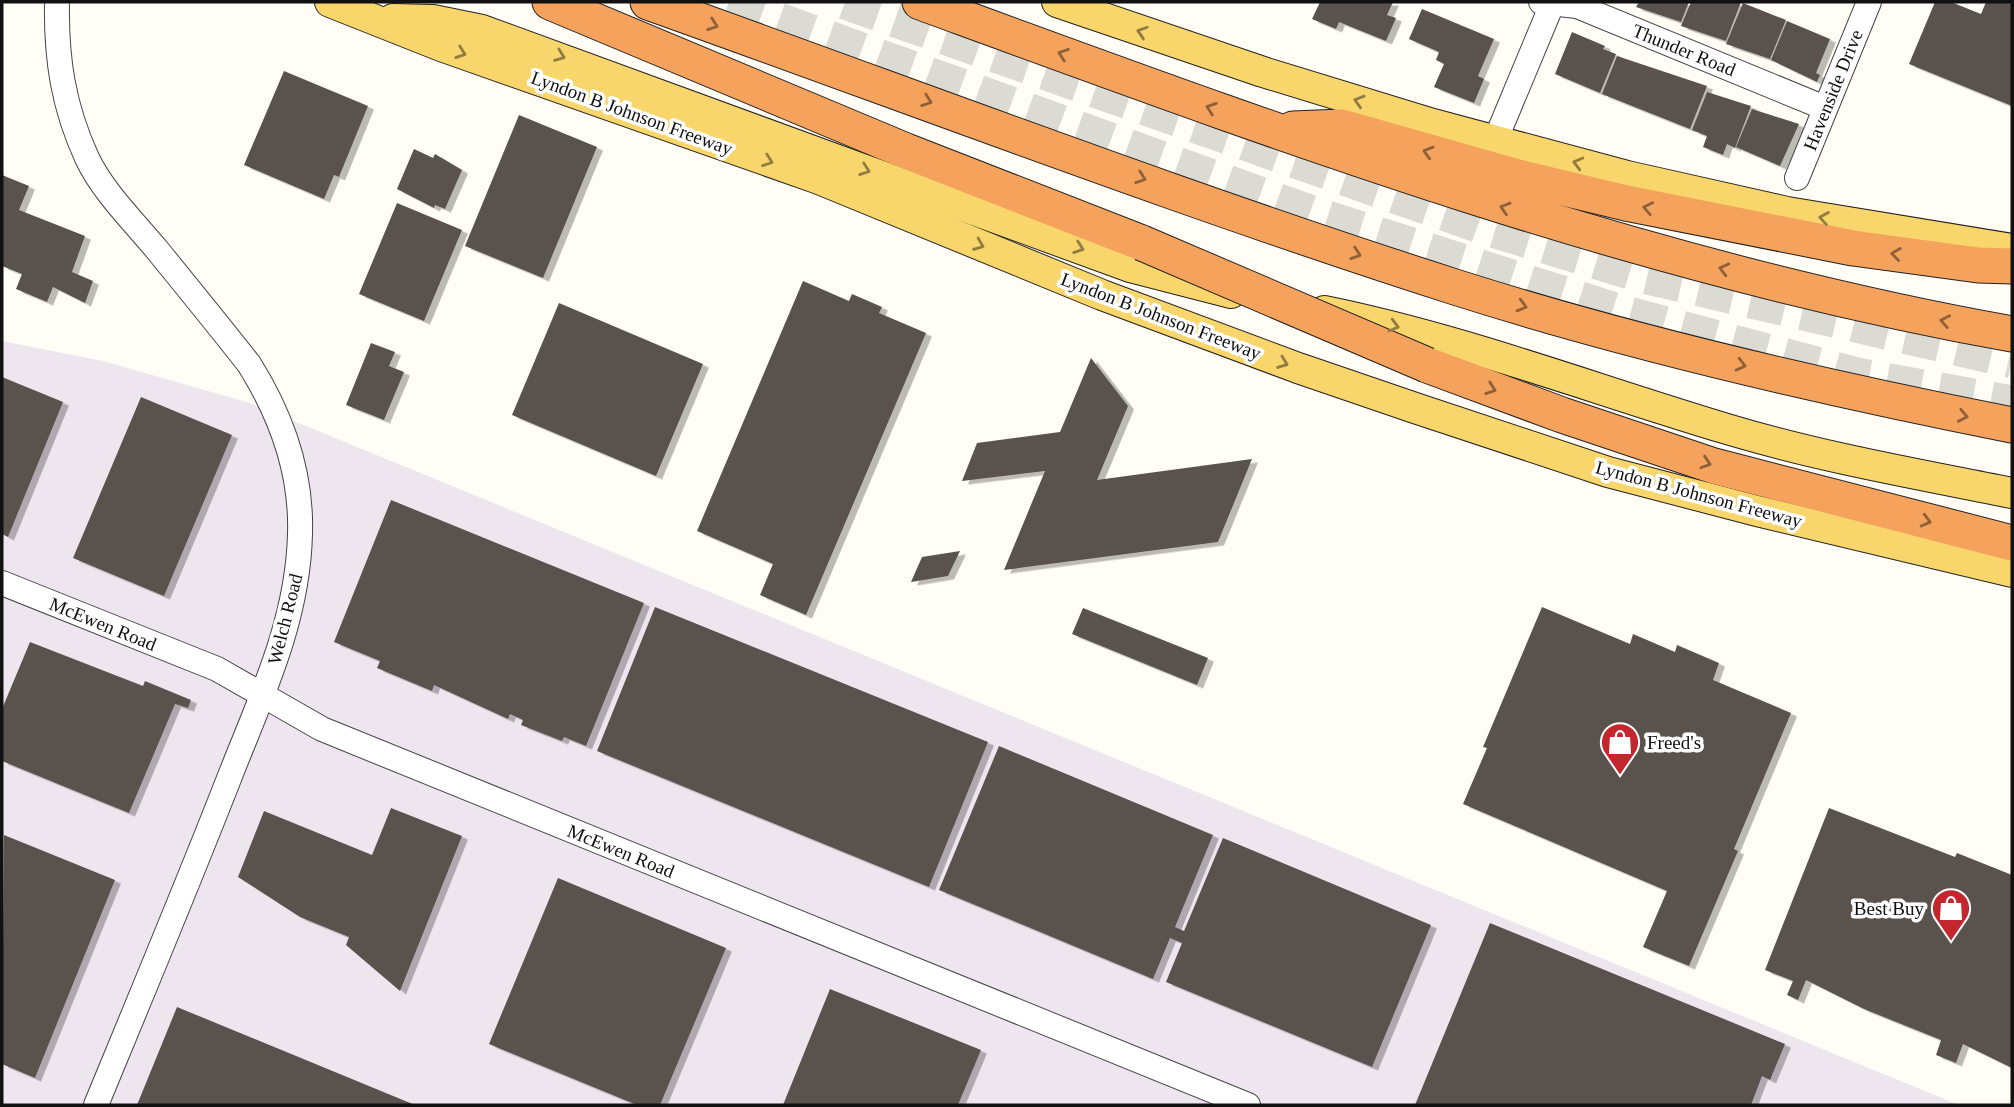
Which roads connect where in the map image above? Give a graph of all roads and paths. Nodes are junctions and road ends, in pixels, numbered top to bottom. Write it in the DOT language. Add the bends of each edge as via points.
graph roads {
  1 [pos="57,2"];
  2 [pos="330,2"];
  3 [pos="550,2"];
  4 [pos="648,2"];
  5 [pos="920,2"];
  6 [pos="1057,2"];
  7 [pos="1549,2"];
  8 [pos="1869,2"];
  9 [pos="375,19"];
  10 [pos="1825,108"];
  11 [pos="1272,129"];
  12 [pos="1495,141"];
  13 [pos="1797,178"];
  14 [pos="2012,249"];
  15 [pos="2012,266"];
  16 [pos="2012,334"];
  17 [pos="2012,425"];
  18 [pos="2012,492"];
  19 [pos="2012,543"];
  20 [pos="2012,572"];
  21 [pos="2,583"];
  22 [pos="263,693"];
  23 [pos="96,1105"];
  24 [pos="1248,1105"];
  1 -- 22 [label="street, Welch Road" via="60,78 88,161 249,364 277,414 291,456 300,531 298,578"];
  2 -- 9 [label="main road, Lyndon B Johnson Freeway"];
  3 -- 19 [label="highway, one-way, bridge" via="906,151 1142,243 1427,365 1562,415 1714,466"];
  4 -- 17 [label="highway, one-way" via="1456,287 1613,333 1840,390"];
  11 -- 5 [label="highway, one-way"];
  12 -- 6 [label="main road, one-way" via="1263,72"];
  7 -- 10 [label="street, Thunder Road" via="1577,6"];
  7 -- 12 [label="street"];
  8 -- 10 [label="street, Havenside Drive"];
  9 -- 18 [label="main road, one-way" via="433,20 506,37 1130,267 1385,323 1816,453"];
  9 -- 20 [label="main road, Lyndon B Johnson Freeway, one-way" via="818,179 1102,295 1402,404 1608,472"];
  10 -- 13 [label="street, Havenside Drive"];
  15 -- 11 [label="highway, one-way" via="1928,258 1745,228 1518,177 1342,127"];
  16 -- 11 [label="highway, one-way" via="1859,304 1627,244 1426,184"];
  14 -- 12 [label="main road, one-way" via="1787,212"];
  21 -- 22 [label="street, McEwen Road" via="217,669"];
  22 -- 23 [label="street, Welch Road"];
  22 -- 24 [label="street, McEwen Road" via="322,729"];
}
